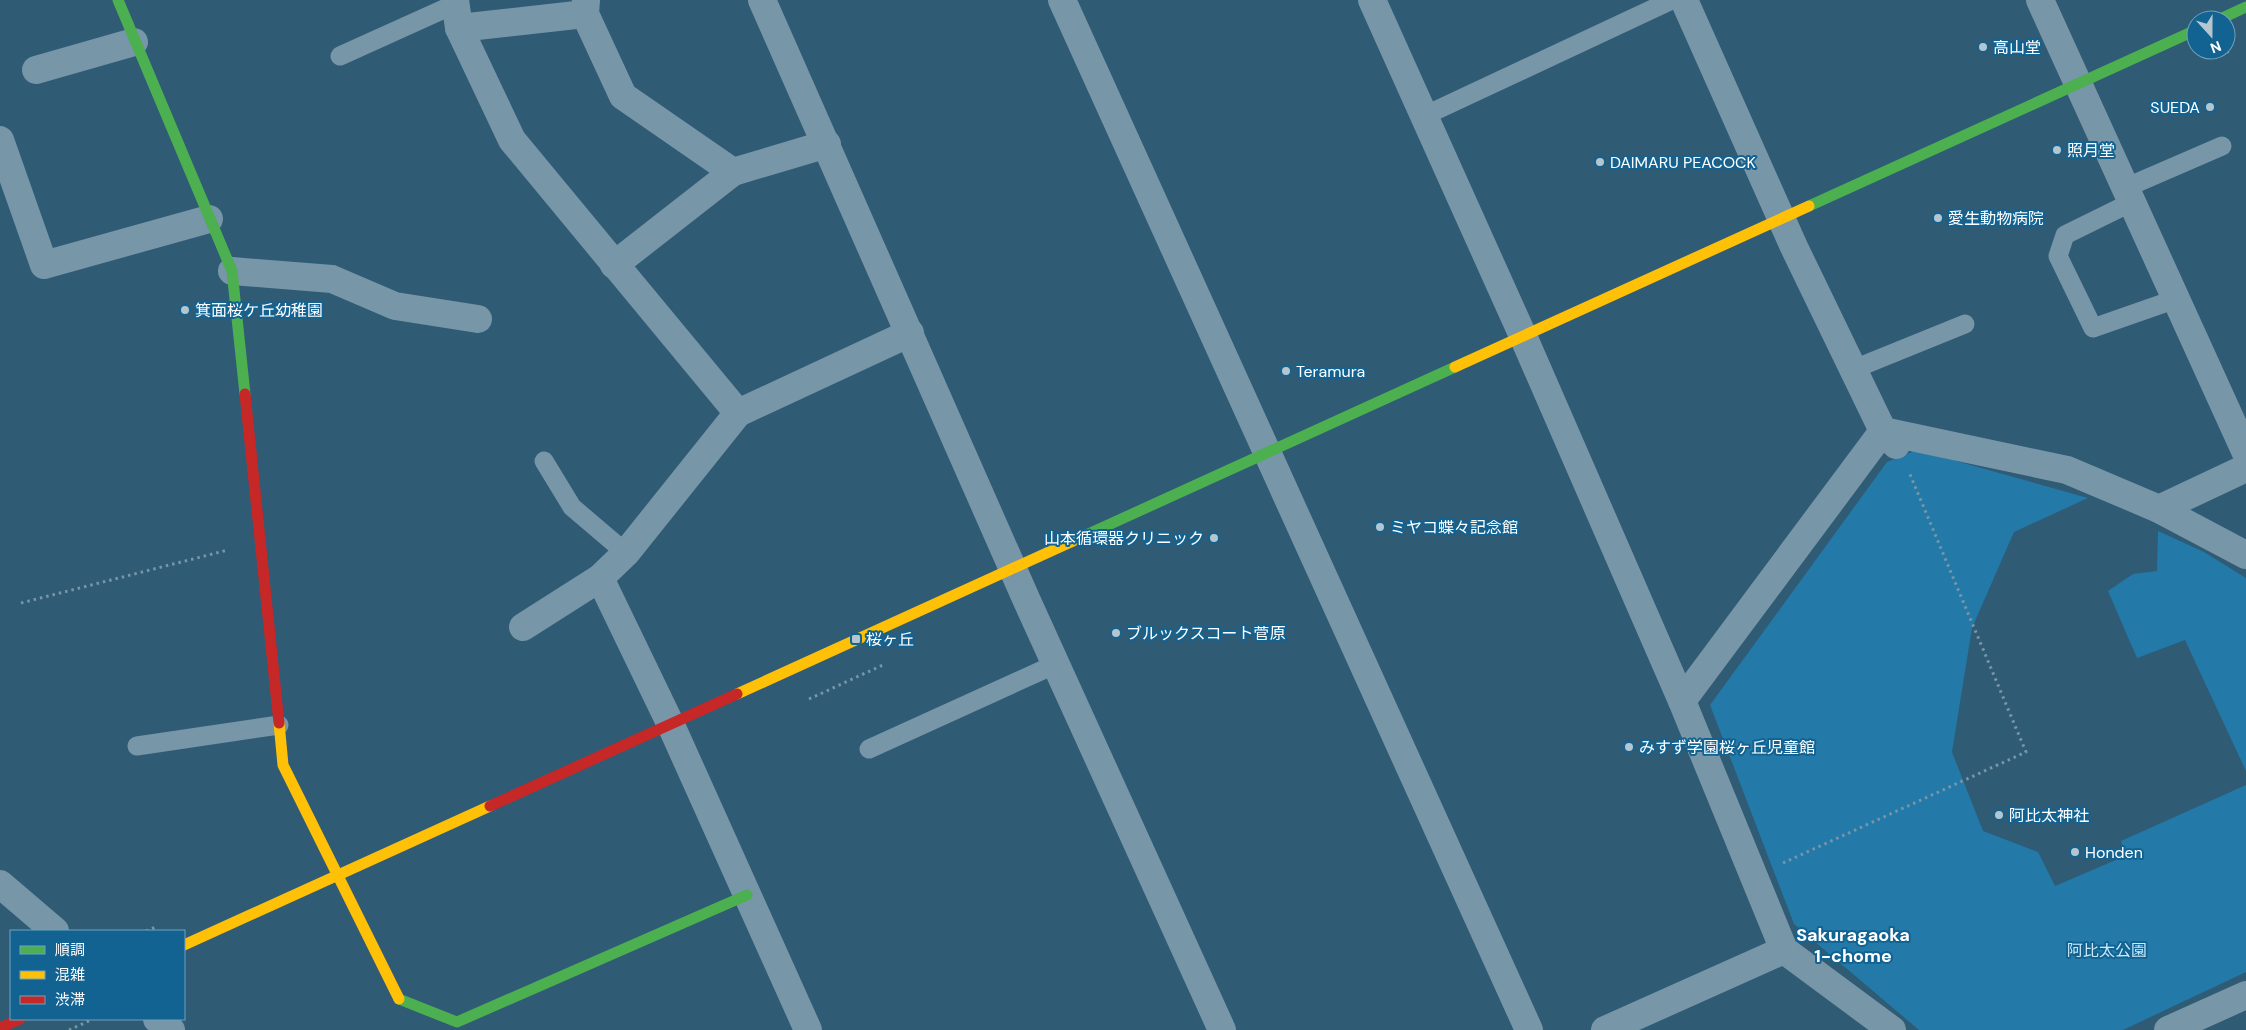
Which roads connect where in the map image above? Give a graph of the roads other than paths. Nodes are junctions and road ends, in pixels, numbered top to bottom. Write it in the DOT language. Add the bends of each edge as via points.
graph roads {
  1 [pos="118,0"];
  2 [pos="762,0"];
  3 [pos="1062,0"];
  4 [pos="1372,0"];
  5 [pos="1672,0"];
  6 [pos="1684,0"];
  7 [pos="2040,0"];
  8 [pos="585,7"];
  9 [pos="456,11"];
  10 [pos="2186,35"];
  11 [pos="134,42"];
  12 [pos="340,56"];
  13 [pos="36,70"];
  14 [pos="2077,84"];
  15 [pos="1424,116"];
  16 [pos="0,140"];
  17 [pos="827,144"];
  18 [pos="2222,146"];
  19 [pos="733,172"];
  20 [pos="2128,195"];
  21 [pos="209,219"];
  22 [pos="1781,219"];
  23 [pos="614,265"];
  24 [pos="232,271"];
  25 [pos="2176,299"];
  26 [pos="478,319"];
  27 [pos="1965,324"];
  28 [pos="910,333"];
  29 [pos="1522,336"];
  30 [pos="1854,369"];
  31 [pos="738,413"];
  32 [pos="1898,451"];
  33 [pos="1268,452"];
  34 [pos="2246,453"];
  35 [pos="544,461"];
  36 [pos="2246,468"];
  37 [pos="2158,509"];
  38 [pos="626,553"];
  39 [pos="2246,555"];
  40 [pos="1012,568"];
  41 [pos="600,578"];
  42 [pos="523,627"];
  43 [pos="1056,664"];
  44 [pos="1682,701"];
  45 [pos="670,723"];
  46 [pos="278,725"];
  47 [pos="137,746"];
  48 [pos="869,749"];
  49 [pos="337,875"];
  50 [pos="0,884"];
  51 [pos="747,895"];
  52 [pos="54,930"];
  53 [pos="185,945"];
  54 [pos="1784,950"];
  55 [pos="2246,995"];
  56 [pos="18,1020"];
  57 [pos="159,1020"];
  58 [pos="2185,1027"];
  59 [pos="0,1028"];
  60 [pos="171,1030"];
  61 [pos="808,1030"];
  62 [pos="1222,1030"];
  63 [pos="1529,1030"];
  64 [pos="1605,1030"];
  65 [pos="1892,1030"];
  1 -- 11 [label="street"];
  2 -- 17 [label="street"];
  3 -- 33 [label="street"];
  4 -- 15 [label="street"];
  5 -- 15 [label="lane"];
  6 -- 22 [label="street"];
  7 -- 14 [label="street"];
  8 -- 9 [label="street"];
  8 -- 19 [label="street" via="623,96"];
  9 -- 12 [label="lane"];
  9 -- 23 [label="street" via="512,140"];
  10 -- 14 [label="street"];
  11 -- 13 [label="street"];
  11 -- 21 [label="street"];
  14 -- 20 [label="street"];
  14 -- 22 [label="street"];
  15 -- 29 [label="street"];
  16 -- 21 [label="street" via="44,265"];
  17 -- 19 [label="street"];
  17 -- 28 [label="street"];
  18 -- 20 [label="lane"];
  19 -- 23 [label="street"];
  20 -- 25 [label="street"];
  20 -- 25 [label="lane" via="2065,235 2058,256 2093,328"];
  21 -- 24 [label="street"];
  22 -- 29 [label="street"];
  22 -- 30 [label="street"];
  23 -- 31 [label="street"];
  24 -- 26 [label="street" via="332,279 395,306"];
  24 -- 46 [label="street"];
  25 -- 34 [label="street"];
  27 -- 30 [label="lane"];
  28 -- 31 [label="street"];
  28 -- 40 [label="street"];
  29 -- 33 [label="street"];
  29 -- 44 [label="street"];
  30 -- 32 [label="street"];
  31 -- 38 [label="street"];
  32 -- 37 [label="street" via="2067,470"];
  32 -- 44 [label="street"];
  33 -- 40 [label="street"];
  33 -- 63 [label="street"];
  35 -- 38 [label="lane" via="572,507"];
  36 -- 37 [label="street"];
  37 -- 39 [label="street"];
  38 -- 41 [label="street"];
  40 -- 43 [label="street"];
  40 -- 45 [label="street"];
  41 -- 42 [label="street"];
  41 -- 45 [label="street"];
  43 -- 48 [label="lane"];
  43 -- 62 [label="street"];
  44 -- 54 [label="street"];
  45 -- 49 [label="street"];
  45 -- 51 [label="street"];
  46 -- 47 [label="lane"];
  46 -- 49 [label="street" via="283,765"];
  49 -- 51 [label="street" via="398,998 457,1022"];
  49 -- 53 [label="street"];
  50 -- 52 [label="street"];
  51 -- 61 [label="street"];
  54 -- 64 [label="street"];
  54 -- 65 [label="street"];
  55 -- 58 [label="street"];
  56 -- 59 [label="street"];
  57 -- 60 [label="street"];
}
